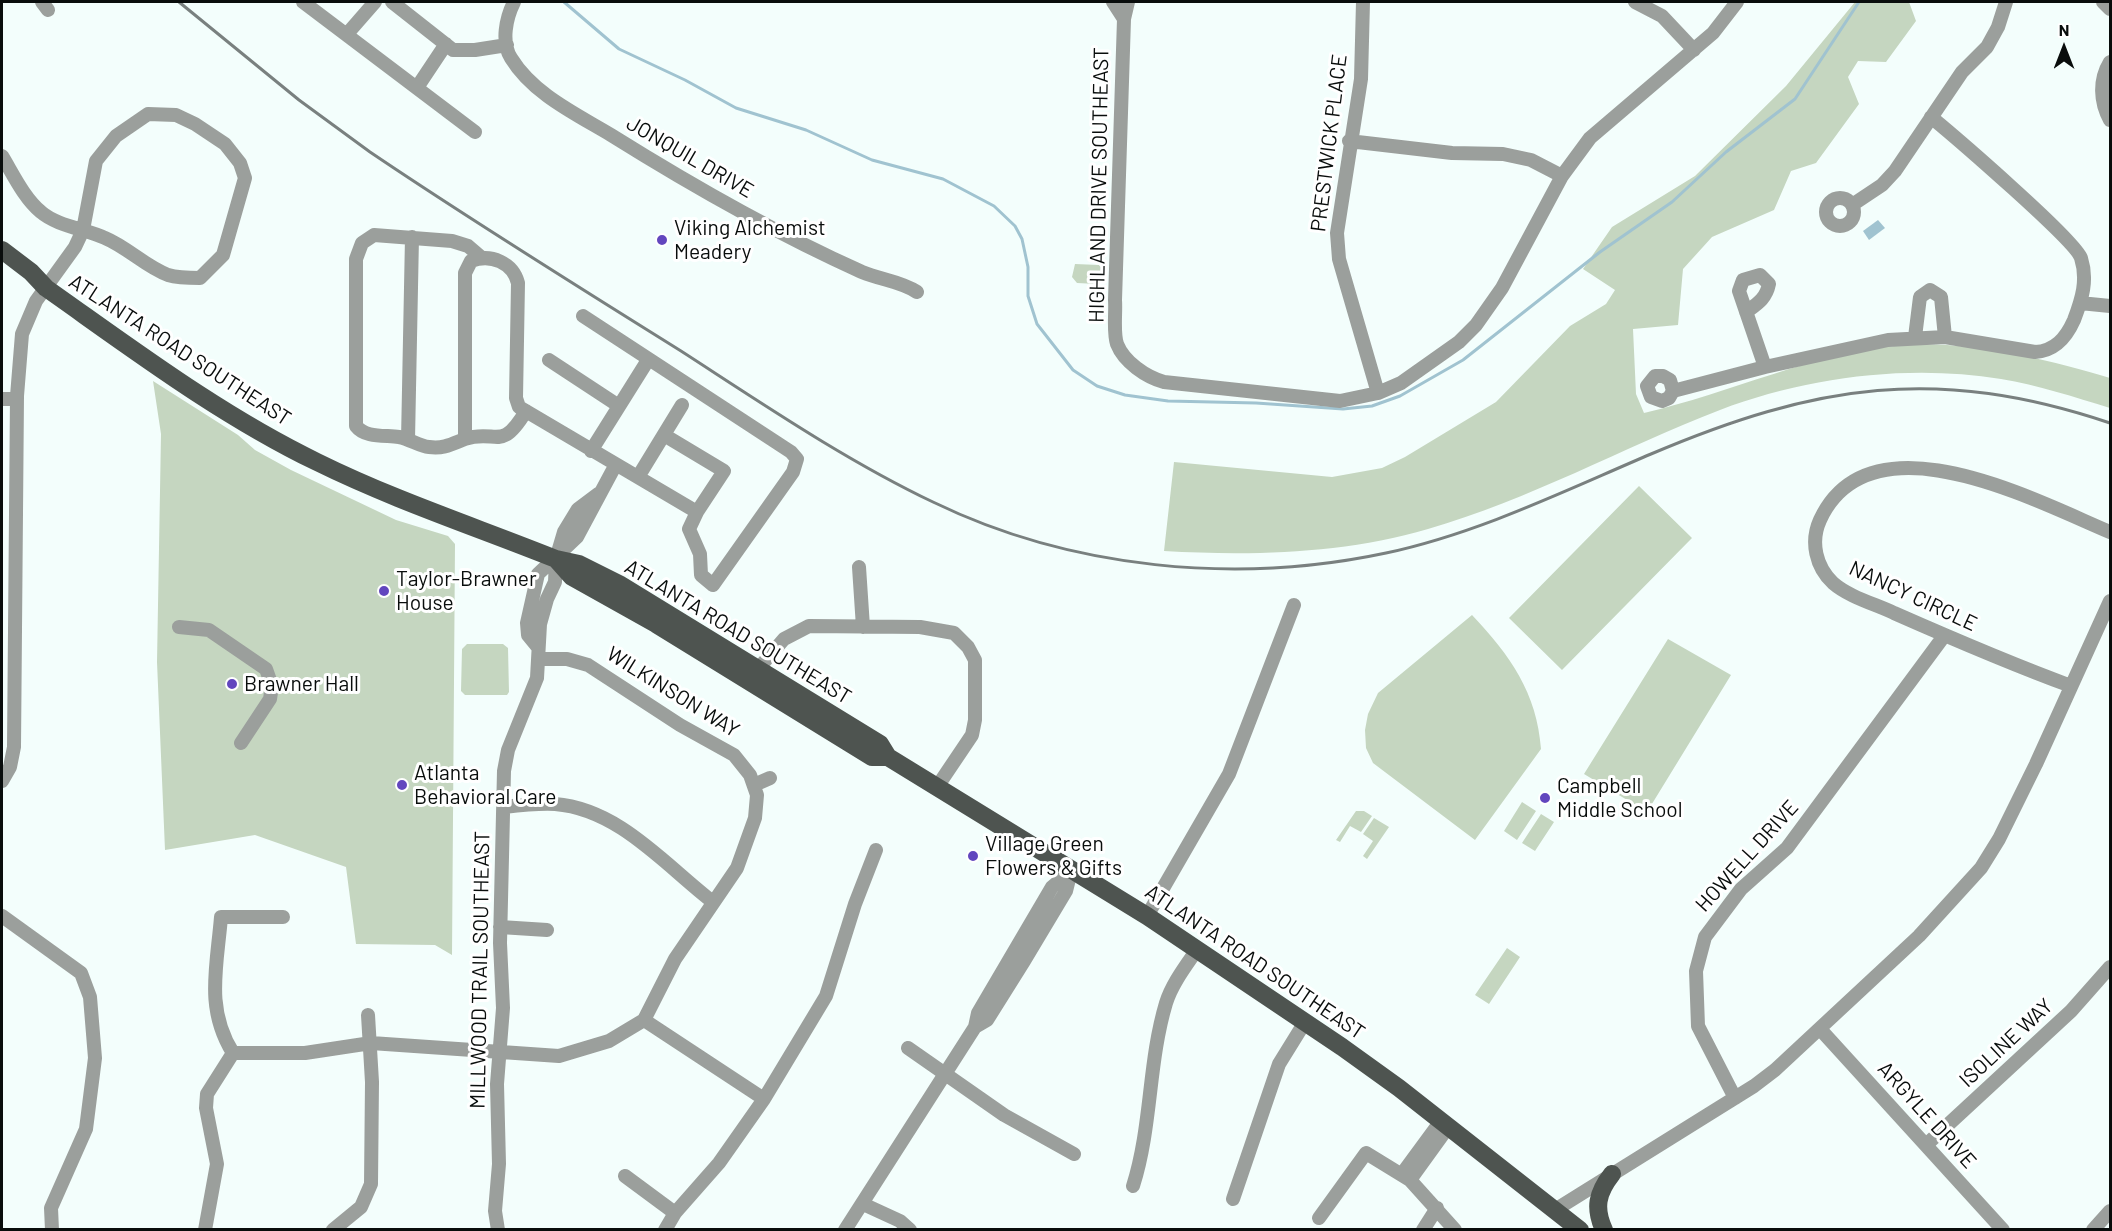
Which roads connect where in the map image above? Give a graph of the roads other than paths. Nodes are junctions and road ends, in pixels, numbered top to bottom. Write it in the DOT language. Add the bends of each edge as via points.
graph roads {
  1 [pos="303,2"];
  2 [pos="375,2"];
  3 [pos="392,2"];
  4 [pos="514,2"];
  5 [pos="1113,2"];
  6 [pos="1128,2"];
  7 [pos="1363,2"];
  8 [pos="1635,2"];
  9 [pos="1737,2"];
  10 [pos="2006,2"];
  11 [pos="2103,2"];
  12 [pos="2110,9"];
  13 [pos="1124,19"];
  14 [pos="347,34"];
  15 [pos="446,44"];
  16 [pos="507,45"];
  17 [pos="1694,50"];
  18 [pos="2110,62"];
  19 [pos="418,86"];
  20 [pos="1931,117"];
  21 [pos="2110,120"];
  22 [pos="475,132"];
  23 [pos="1349,141"];
  24 [pos="2,156"];
  25 [pos="1562,176"];
  26 [pos="1852,205"];
  27 [pos="83,230"];
  28 [pos="412,237"];
  29 [pos="2,250"];
  30 [pos="482,258"];
  31 [pos="2,266"];
  32 [pos="46,288"];
  33 [pos="917,292"];
  34 [pos="2080,303"];
  35 [pos="2110,306"];
  36 [pos="1746,312"];
  37 [pos="583,316"];
  38 [pos="1915,337"];
  39 [pos="1945,337"];
  40 [pos="549,360"];
  41 [pos="648,360"];
  42 [pos="1765,367"];
  43 [pos="1673,391"];
  44 [pos="1378,393"];
  45 [pos="2,399"];
  46 [pos="17,399"];
  47 [pos="682,405"];
  48 [pos="619,406"];
  49 [pos="526,411"];
  50 [pos="664,435"];
  51 [pos="465,439"];
  52 [pos="408,440"];
  53 [pos="591,451"];
  54 [pos="615,466"];
  55 [pos="638,477"];
  56 [pos="598,494"];
  57 [pos="697,512"];
  58 [pos="2110,532"];
  59 [pos="556,559"];
  60 [pos="859,567"];
  61 [pos="2,586"];
  62 [pos="17,586"];
  63 [pos="2110,601"];
  64 [pos="1294,605"];
  65 [pos="179,627"];
  66 [pos="863,627"];
  67 [pos="1944,636"];
  68 [pos="538,652"];
  69 [pos="758,669"];
  70 [pos="2071,686"];
  71 [pos="241,743"];
  72 [pos="888,757"];
  73 [pos="770,778"];
  74 [pos="2,781"];
  75 [pos="754,785"];
  76 [pos="937,787"];
  77 [pos="504,807"];
  78 [pos="876,850"];
  79 [pos="1071,870"];
  80 [pos="713,902"];
  81 [pos="2,916"];
  82 [pos="1147,916"];
  83 [pos="283,917"];
  84 [pos="500,927"];
  85 [pos="547,930"];
  86 [pos="1196,951"];
  87 [pos="2110,967"];
  88 [pos="368,1015"];
  89 [pos="644,1020"];
  90 [pos="1305,1022"];
  91 [pos="1820,1029"];
  92 [pos="370,1043"];
  93 [pos="908,1047"];
  94 [pos="233,1053"];
  95 [pos="500,1053"];
  96 [pos="945,1074"];
  97 [pos="1735,1098"];
  98 [pos="764,1099"];
  99 [pos="1445,1124"];
  100 [pos="1926,1145"];
  101 [pos="1074,1154"];
  102 [pos="1612,1174"];
  103 [pos="625,1176"];
  104 [pos="1406,1177"];
  105 [pos="1133,1186"];
  106 [pos="1233,1199"];
  107 [pos="863,1204"];
  108 [pos="1437,1208"];
  109 [pos="1555,1210"];
  110 [pos="2110,1211"];
  111 [pos="675,1213"];
  112 [pos="1319,1218"];
  113 [pos="52,1230"];
  114 [pos="206,1230"];
  115 [pos="333,1230"];
  116 [pos="498,1230"];
  117 [pos="665,1230"];
  118 [pos="845,1230"];
  119 [pos="910,1230"];
  120 [pos="1422,1230"];
  121 [pos="1455,1230"];
  122 [pos="1580,1230"];
  123 [pos="1604,1230"];
  124 [pos="2003,1230"];
  125 [pos="2093,1230"];
  1 -- 14 [label="street"];
  2 -- 14 [label="street"];
  3 -- 15 [label="street"];
  4 -- 16 [label="street" via="507,22"];
  5 -- 13 [label="street"];
  6 -- 13 [label="street, HIGHLAND DRIVE SOUTHEAST"];
  7 -- 23 [label="street, PRESTWICK PLACE" via="1361,80"];
  8 -- 17 [label="street" via="1662,16"];
  9 -- 17 [label="street, HIGHLAND DRIVE SOUTHEAST" via="1717,29"];
  10 -- 20 [label="street" via="1987,46 1962,72"];
  11 -- 12 [label="street"];
  13 -- 44 [label="street, HIGHLAND DRIVE SOUTHEAST" via="1117,344 1137,369 1164,382 1340,401"];
  14 -- 19 [label="street"];
  15 -- 16 [label="street" via="461,51"];
  15 -- 19 [label="street"];
  16 -- 33 [label="street, JONQUIL DRIVE" via="527,80 667,170 788,237"];
  17 -- 25 [label="street, HIGHLAND DRIVE SOUTHEAST" via="1590,138"];
  18 -- 21 [label="street" via="2102,90"];
  19 -- 22 [label="street"];
  20 -- 26 [label="street" via="1895,171"];
  20 -- 34 [label="street" via="2080,254 2085,274"];
  23 -- 25 [label="street" via="1452,153 1503,154 1531,160"];
  23 -- 44 [label="street, PRESTWICK PLACE" via="1337,233 1339,259"];
  24 -- 27 [label="street" via="42,213"];
  25 -- 44 [label="street, HIGHLAND DRIVE SOUTHEAST" via="1502,288 1476,325 1459,342 1401,383"];
  27 -- 27 [label="street" via="96,160 116,136 148,114 176,115 195,124 225,144 240,163 245,178 223,255 200,278 166,274 128,249"];
  27 -- 32 [label="street"];
  28 -- 30 [label="street" via="468,246"];
  28 -- 52 [label="street"];
  28 -- 52 [label="street" via="370,236 359,247 356,259 354,420 359,430 369,434"];
  29 -- 32 [label="main road, ATLANTA ROAD SOUTHEAST"];
  30 -- 49 [label="street" via="503,263 516,275 516,398 519,407"];
  30 -- 51 [label="street" via="471,261 465,273"];
  31 -- 32 [label="main road, ATLANTA ROAD SOUTHEAST" via="24,281"];
  32 -- 46 [label="street" via="22,334"];
  32 -- 59 [label="main road, ATLANTA ROAD SOUTHEAST" via="208,400 285,446 394,497"];
  34 -- 35 [label="street"];
  34 -- 39 [label="street" via="2059,345 2047,352"];
  36 -- 42 [label="street"];
  37 -- 41 [label="street"];
  38 -- 39 [label="street"];
  38 -- 39 [label="street" via="1920,297 1930,290 1941,297"];
  38 -- 42 [label="street" via="1849,347"];
  40 -- 48 [label="street"];
  41 -- 48 [label="street"];
  41 -- 57 [label="street" via="797,459 793,472 712,585 701,575 700,554 689,530"];
  42 -- 43 [label="street"];
  45 -- 46 [label="street"];
  46 -- 62 [label="street"];
  47 -- 50 [label="street"];
  48 -- 53 [label="street"];
  49 -- 51 [label="street" via="516,428 504,436"];
  49 -- 53 [label="street"];
  50 -- 55 [label="street"];
  50 -- 57 [label="street" via="724,471"];
  51 -- 52 [label="street" via="440,448"];
  53 -- 54 [label="street"];
  54 -- 55 [label="street"];
  54 -- 56 [label="street"];
  55 -- 57 [label="street"];
  56 -- 59 [label="street" via="577,537"];
  56 -- 59 [label="street" via="578,509 564,532"];
  58 -- 67 [label="street, NANCY CIRCLE" via="2007,489 1935,470 1899,467 1848,484 1829,504 1815,532 1816,553 1826,575 1841,589"];
  59 -- 68 [label="street" via="538,574 527,613 528,635"];
  59 -- 69 [label="main road, ATLANTA ROAD SOUTHEAST" via="579,564 619,584"];
  59 -- 72 [label="main road, ATLANTA ROAD SOUTHEAST" via="572,577 872,757"];
  60 -- 66 [label="street"];
  61 -- 62 [label="street"];
  62 -- 74 [label="street" via="14,747"];
  63 -- 70 [label="street"];
  64 -- 82 [label="street" via="1229,774"];
  65 -- 71 [label="street" via="209,630 266,669 272,686 270,699"];
  66 -- 69 [label="street" via="809,626 797,630"];
  66 -- 76 [label="street" via="942,629 954,633 975,660 972,735"];
  67 -- 70 [label="street, NANCY CIRCLE"];
  67 -- 97 [label="street, HOWELL DRIVE" via="1793,841 1741,889 1705,937 1696,971 1698,1026"];
  68 -- 75 [label="street, WILKINSON WAY" via="588,665 680,725 734,754"];
  68 -- 77 [label="street, MILLWOOD TRAIL SOUTHEAST" via="537,678 508,750 502,790"];
  69 -- 72 [label="main road, ATLANTA ROAD SOUTHEAST" via="880,744"];
  70 -- 91 [label="street" via="2000,837 1978,871 1919,936"];
  72 -- 76 [label="main road, ATLANTA ROAD SOUTHEAST"];
  73 -- 75 [label="street"];
  75 -- 80 [label="street, WILKINSON WAY" via="757,807 750,834 737,868"];
  76 -- 79 [label="main road, ATLANTA ROAD SOUTHEAST"];
  77 -- 80 [label="street" via="555,804 602,817 627,832"];
  77 -- 84 [label="street, MILLWOOD TRAIL SOUTHEAST"];
  78 -- 98 [label="street" via="832,983"];
  79 -- 82 [label="main road, ATLANTA ROAD SOUTHEAST"];
  79 -- 96 [label="street" via="1052,887"];
  80 -- 89 [label="street, WILKINSON WAY" via="675,959"];
  81 -- 113 [label="street" via="81,973 90,997 95,1058 86,1129 51,1208"];
  82 -- 86 [label="main road, ATLANTA ROAD SOUTHEAST"];
  83 -- 94 [label="street" via="221,917 214,988 216,1015"];
  84 -- 85 [label="street"];
  84 -- 95 [label="street, MILLWOOD TRAIL SOUTHEAST"];
  86 -- 90 [label="main road, ATLANTA ROAD SOUTHEAST"];
  86 -- 105 [label="street" via="1167,1001 1158,1037 1147,1130"];
  87 -- 100 [label="street, ISOLINE WAY" via="2071,1011"];
  88 -- 92 [label="street"];
  89 -- 95 [label="street" via="609,1041 576,1053"];
  89 -- 98 [label="street"];
  90 -- 99 [label="main road, ATLANTA ROAD SOUTHEAST"];
  90 -- 106 [label="street" via="1279,1064"];
  91 -- 97 [label="street" via="1775,1070"];
  91 -- 100 [label="street, ARGYLE DRIVE"];
  92 -- 94 [label="street" via="305,1053"];
  92 -- 95 [label="street"];
  92 -- 115 [label="street" via="370,1184 361,1208"];
  93 -- 96 [label="street"];
  94 -- 114 [label="street" via="207,1094 217,1164"];
  95 -- 116 [label="street, MILLWOOD TRAIL SOUTHEAST" via="495,1211"];
  96 -- 101 [label="street"];
  96 -- 107 [label="street"];
  97 -- 102 [label="street"];
  98 -- 111 [label="street" via="719,1163"];
  99 -- 104 [label="street"];
  99 -- 109 [label="main road, ATLANTA ROAD SOUTHEAST"];
  100 -- 124 [label="street, ARGYLE DRIVE"];
  102 -- 109 [label="street"];
  102 -- 123 [label="main road" via="1600,1189 1598,1201 1598,1217"];
  103 -- 111 [label="street"];
  104 -- 108 [label="street"];
  104 -- 112 [label="street" via="1366,1153"];
  107 -- 118 [label="street"];
  107 -- 119 [label="street" via="900,1221"];
  108 -- 120 [label="street"];
  108 -- 121 [label="street"];
  109 -- 122 [label="main road, ATLANTA ROAD SOUTHEAST"];
  110 -- 125 [label="street"];
  111 -- 117 [label="street"];
}
